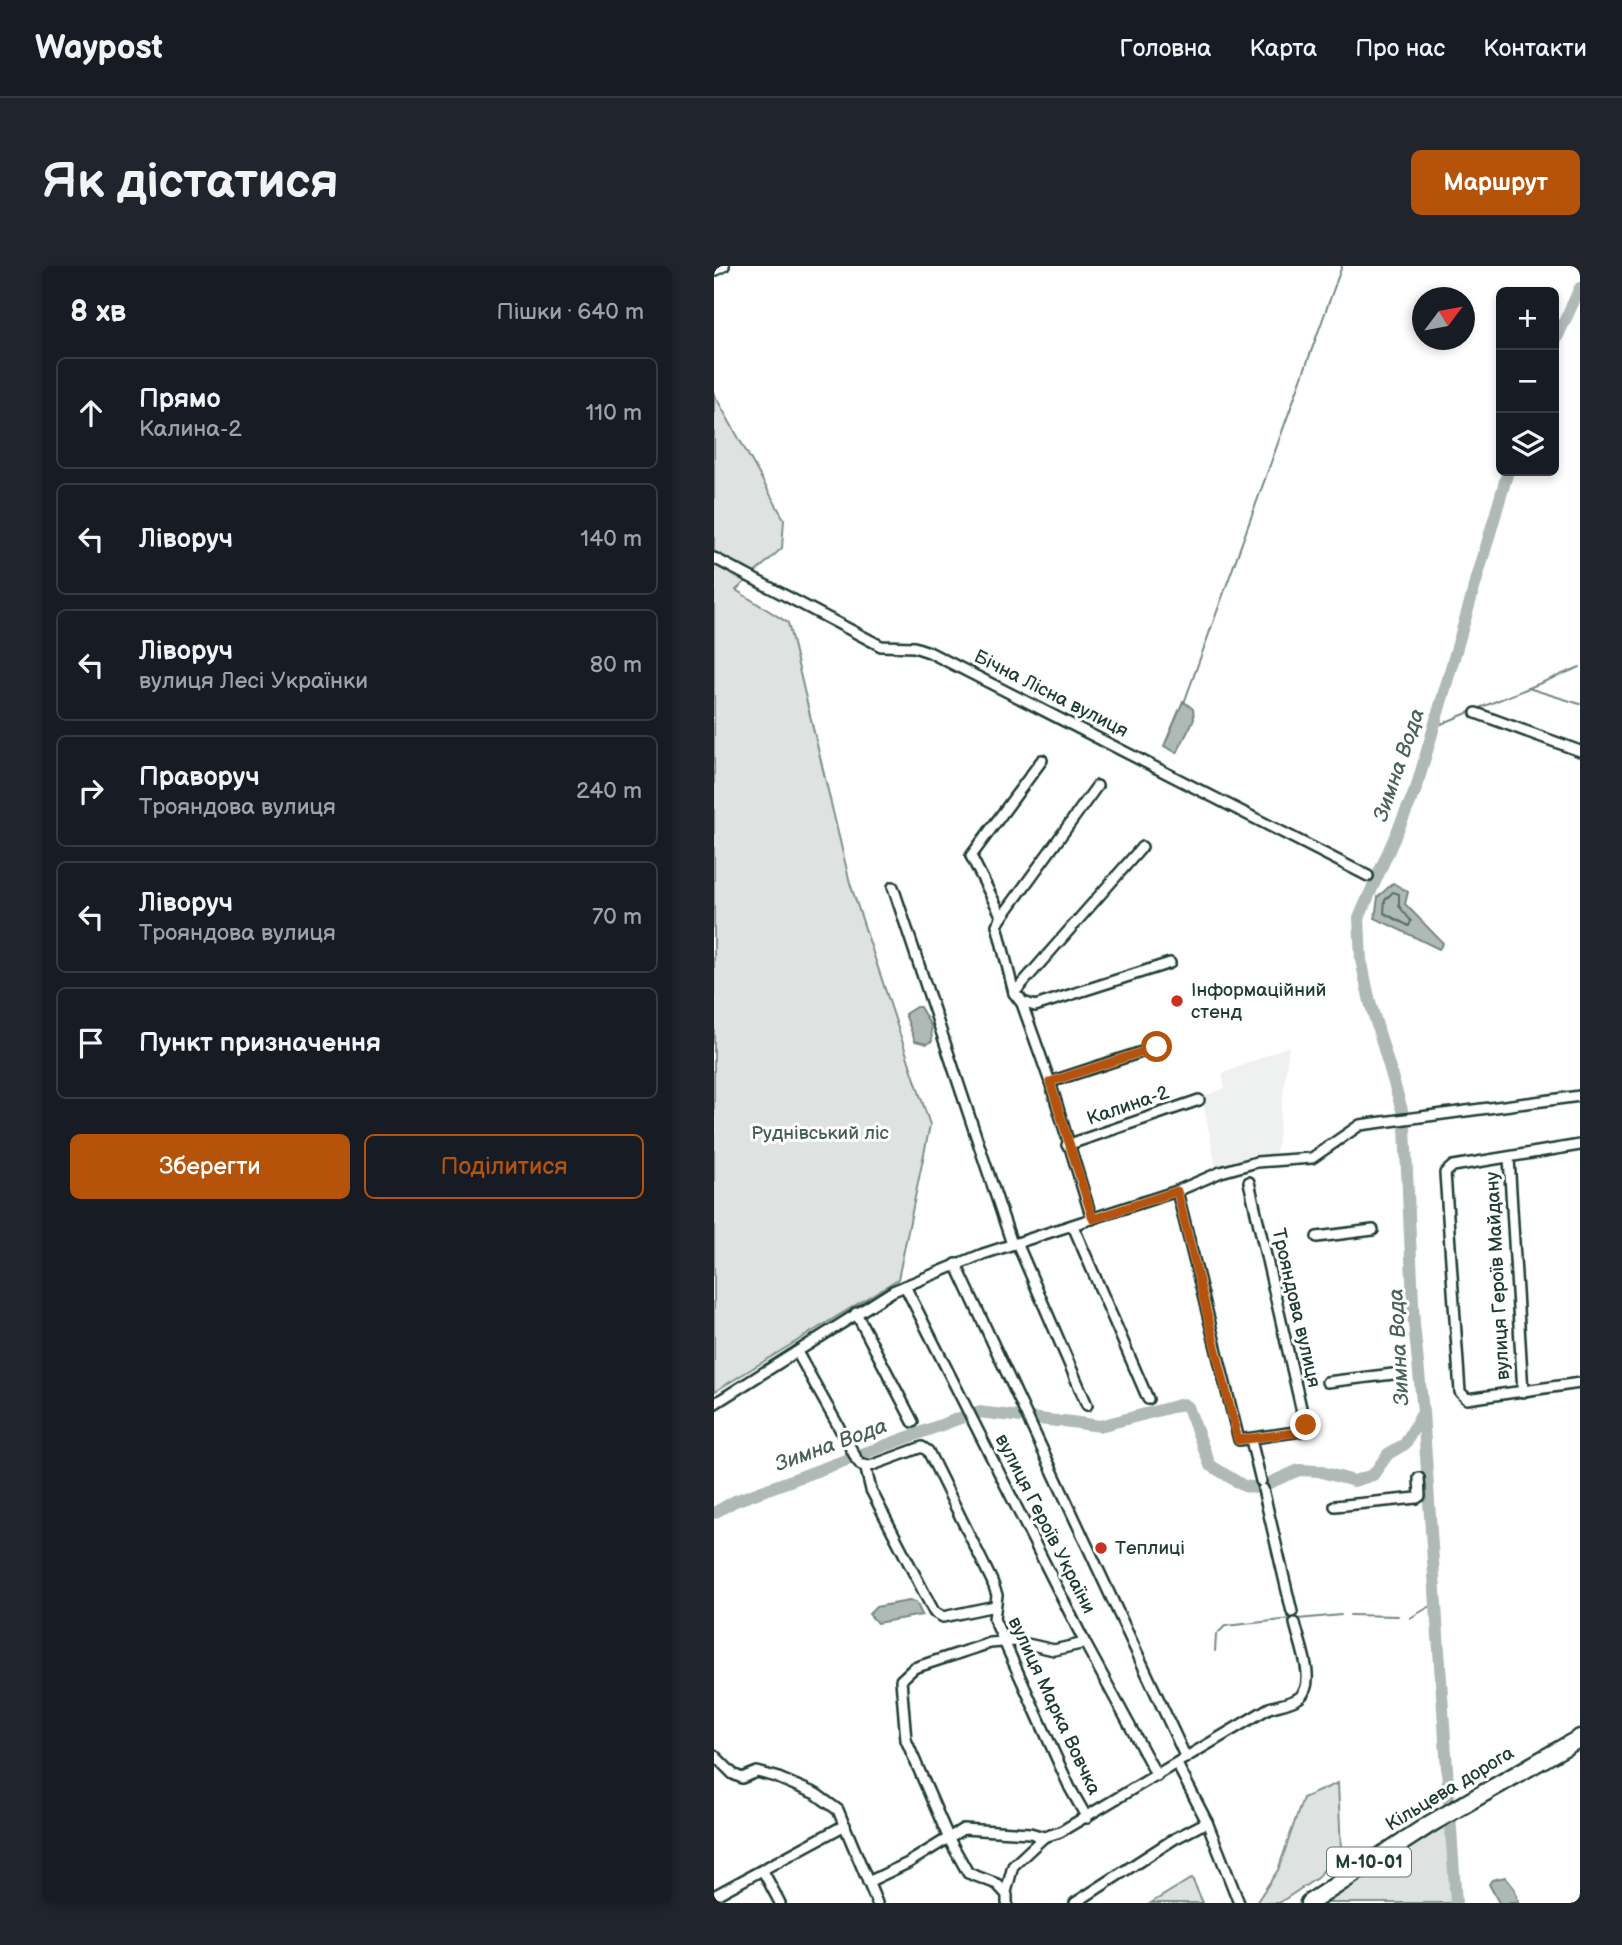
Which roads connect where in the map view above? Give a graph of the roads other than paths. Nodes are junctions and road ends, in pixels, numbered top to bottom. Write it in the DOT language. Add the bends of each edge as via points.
graph roads {
  1 [pos="724,266"];
  2 [pos="714,271"];
  3 [pos="714,558"];
  4 [pos="1476,713"];
  5 [pos="1580,751"];
  6 [pos="1042,760"];
  7 [pos="1097,786"];
  8 [pos="1142,847"];
  9 [pos="1368,876"];
  10 [pos="893,887"];
  11 [pos="1002,917"];
  12 [pos="1170,963"];
  13 [pos="1017,994"];
  14 [pos="1157,1047"];
  15 [pos="1050,1082"];
  16 [pos="1580,1096"];
  17 [pos="1199,1100"];
  18 [pos="1067,1145"];
  19 [pos="1580,1145"];
  20 [pos="1509,1158"];
  21 [pos="1249,1182"];
  22 [pos="1177,1191"];
  23 [pos="1093,1219"];
  24 [pos="1073,1226"];
  25 [pos="1373,1230"];
  26 [pos="1317,1237"];
  27 [pos="1014,1243"];
  28 [pos="956,1264"];
  29 [pos="905,1286"];
  30 [pos="856,1313"];
  31 [pos="797,1352"];
  32 [pos="1393,1374"];
  33 [pos="1327,1382"];
  34 [pos="1580,1382"];
  35 [pos="1523,1392"];
  36 [pos="1148,1398"];
  37 [pos="714,1404"];
  38 [pos="1087,1405"];
  39 [pos="913,1422"];
  40 [pos="1251,1440"];
  41 [pos="858,1460"];
  42 [pos="1419,1478"];
  43 [pos="1335,1506"];
  44 [pos="995,1606"];
  45 [pos="1292,1612"];
  46 [pos="1295,1623"];
  47 [pos="1004,1641"];
  48 [pos="1085,1643"];
  49 [pos="1580,1738"];
  50 [pos="714,1755"];
  51 [pos="1182,1761"];
  52 [pos="1157,1776"];
  53 [pos="1087,1818"];
  54 [pos="1208,1822"];
  55 [pos="845,1825"];
  56 [pos="1044,1837"];
  57 [pos="949,1839"];
  58 [pos="764,1871"];
  59 [pos="868,1882"];
  60 [pos="1006,1892"];
  61 [pos="714,1896"];
  62 [pos="780,1903"];
  63 [pos="877,1903"];
  64 [pos="1007,1903"];
  65 [pos="1075,1903"];
  66 [pos="1239,1903"];
  67 [pos="1309,1903"];
  1 -- 2 [label="street"];
  3 -- 9 [label="street, Бічна Лісна вулиця" via="881,646 929,652"];
  4 -- 5 [label="street"];
  6 -- 11 [label="street" via="971,856"];
  7 -- 11 [label="street"];
  8 -- 13 [label="street"];
  10 -- 27 [label="street"];
  11 -- 13 [label="street" via="997,925"];
  12 -- 13 [label="street" via="1035,1006"];
  13 -- 15 [label="street"];
  14 -- 15 [label="street"];
  15 -- 18 [label="street"];
  16 -- 22 [label="street" via="1360,1125 1312,1158 1257,1162"];
  17 -- 18 [label="street, Калина-2"];
  18 -- 23 [label="street"];
  19 -- 20 [label="street"];
  20 -- 35 [label="street, вулиця Героїв Майдану"];
  20 -- 35 [label="street" via="1453,1166 1445,1172 1460,1392 1467,1399"];
  21 -- 40 [label="street, Трояндова вулиця" via="1306,1425 1301,1432"];
  22 -- 23 [label="street"];
  22 -- 40 [label="street" via="1238,1440"];
  23 -- 24 [label="street"];
  24 -- 27 [label="street"];
  24 -- 36 [label="street"];
  25 -- 26 [label="street"];
  27 -- 28 [label="street"];
  27 -- 38 [label="street"];
  28 -- 29 [label="street"];
  28 -- 51 [label="street"];
  29 -- 30 [label="street"];
  29 -- 48 [label="street, вулиця Героїв України"];
  30 -- 31 [label="street"];
  30 -- 39 [label="street"];
  31 -- 37 [label="street"];
  31 -- 41 [label="street"];
  32 -- 33 [label="street"];
  34 -- 35 [label="street"];
  40 -- 45 [label="street"];
  41 -- 44 [label="street" via="934,1612 943,1617"];
  41 -- 44 [label="street, вулиця Марка Вовчка" via="922,1447 928,1451 992,1581"];
  42 -- 43 [label="street" via="1417,1498"];
  44 -- 47 [label="street, вулиця Марка Вовчка" via="994,1619"];
  46 -- 51 [label="street" via="1307,1679 1299,1699 1269,1708"];
  47 -- 48 [label="street" via="1054,1650"];
  47 -- 53 [label="street, вулиця Марка Вовчка"];
  47 -- 57 [label="street" via="914,1668 901,1679 906,1740"];
  48 -- 52 [label="street, вулиця Героїв України"];
  49 -- 67 [label="highway, Кільцева дорога / М-10-01" via="1430,1824"];
  50 -- 55 [label="street" via="742,1778 757,1772 816,1794 838,1810"];
  51 -- 52 [label="street"];
  51 -- 54 [label="street"];
  52 -- 53 [label="street"];
  53 -- 56 [label="street"];
  54 -- 65 [label="street"];
  54 -- 66 [label="street"];
  55 -- 58 [label="street"];
  55 -- 59 [label="street"];
  56 -- 57 [label="street" via="963,1829"];
  56 -- 60 [label="street" via="1013,1866"];
  57 -- 59 [label="street"];
  57 -- 60 [label="street" via="968,1873"];
  58 -- 61 [label="street"];
  58 -- 62 [label="street"];
  59 -- 63 [label="street"];
  60 -- 64 [label="street"];
}
